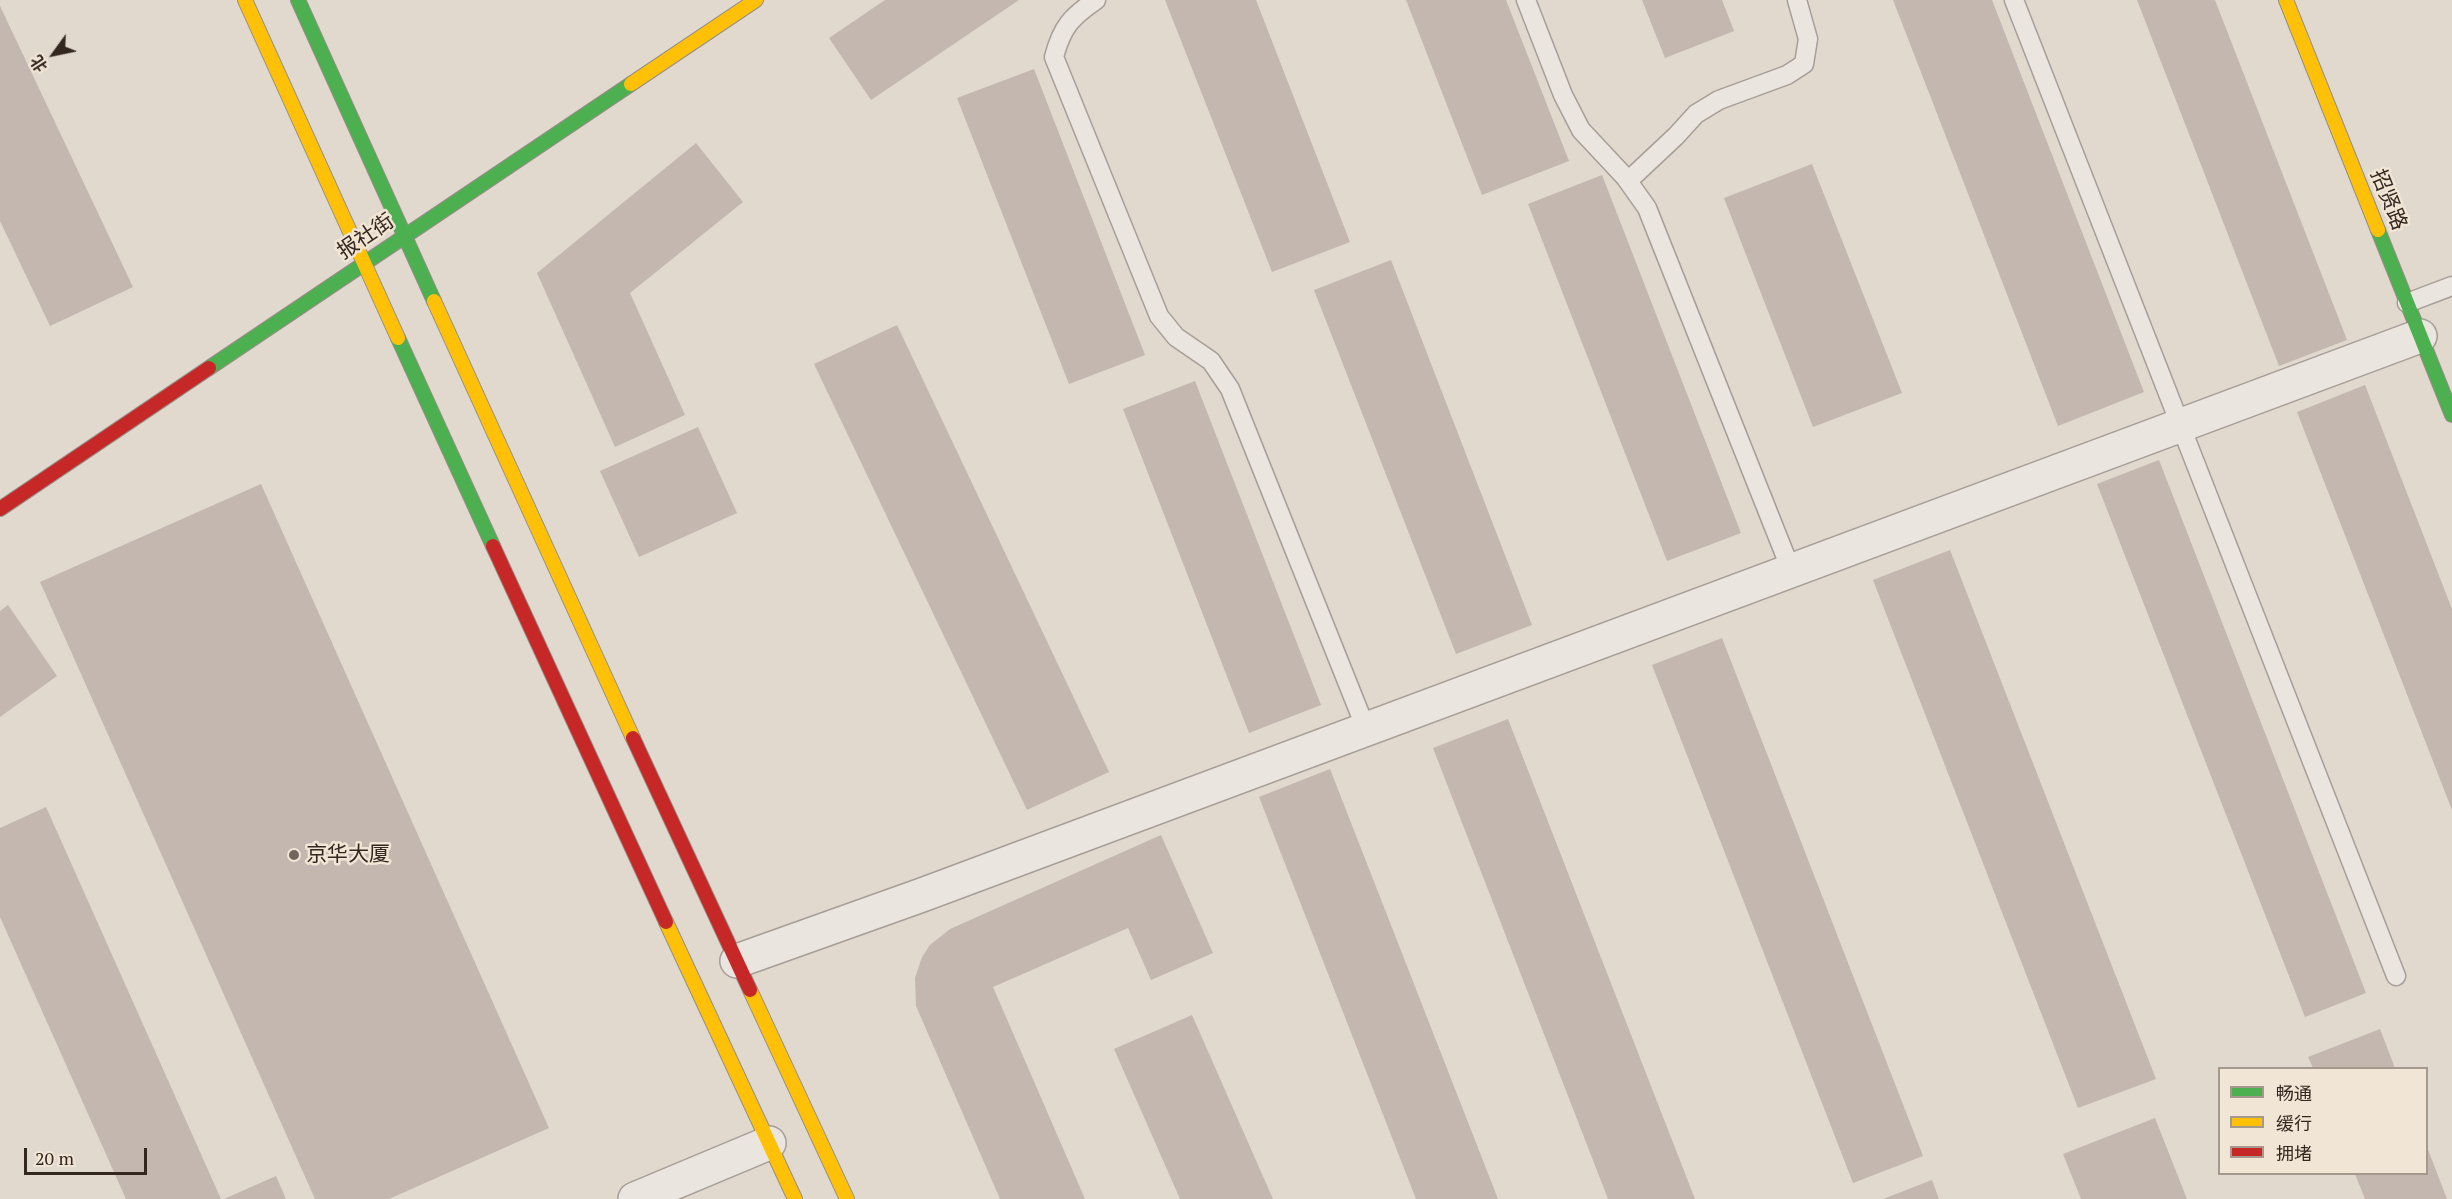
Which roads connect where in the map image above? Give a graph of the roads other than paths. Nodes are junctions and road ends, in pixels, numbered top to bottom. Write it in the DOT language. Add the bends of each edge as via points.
graph roads {
  1 [pos="245,0"];
  2 [pos="298,0"];
  3 [pos="756,0"];
  4 [pos="1096,0"];
  5 [pos="1526,0"];
  6 [pos="1797,0"];
  7 [pos="2014,0"];
  8 [pos="2286,0"];
  9 [pos="1628,181"];
  10 [pos="405,236"];
  11 [pos="364,263"];
  12 [pos="2452,286"];
  13 [pos="2407,303"];
  14 [pos="2420,336"];
  15 [pos="2452,415"];
  16 [pos="2179,425"];
  17 [pos="0,508"];
  18 [pos="1791,570"];
  19 [pos="1366,729"];
  20 [pos="737,961"];
  21 [pos="2396,976"];
  22 [pos="769,1143"];
  23 [pos="635,1199"];
  24 [pos="795,1199"];
  25 [pos="847,1199"];
  1 -- 11 [label="main road"];
  2 -- 10 [label="main road"];
  3 -- 10 [label="main road, 报社街"];
  4 -- 19 [label="lane" via="1060,34 1054,57 1159,316 1176,337 1211,361 1230,389"];
  5 -- 9 [label="lane" via="1581,130"];
  6 -- 9 [label="lane" via="1808,39 1804,64 1787,75 1719,100 1696,114"];
  7 -- 16 [label="lane"];
  8 -- 13 [label="main road, 招贤路"];
  9 -- 18 [label="lane" via="1647,208"];
  10 -- 11 [label="main road, 报社街"];
  10 -- 20 [label="main road"];
  11 -- 17 [label="main road, 报社街"];
  11 -- 22 [label="main road"];
  12 -- 13 [label="lane"];
  13 -- 14 [label="main road, 招贤路"];
  14 -- 15 [label="main road, 招贤路"];
  14 -- 16 [label="street"];
  16 -- 18 [label="street"];
  16 -- 21 [label="lane"];
  18 -- 19 [label="street"];
  19 -- 20 [label="street"];
  20 -- 25 [label="main road"];
  22 -- 23 [label="street"];
  22 -- 24 [label="main road"];
}
